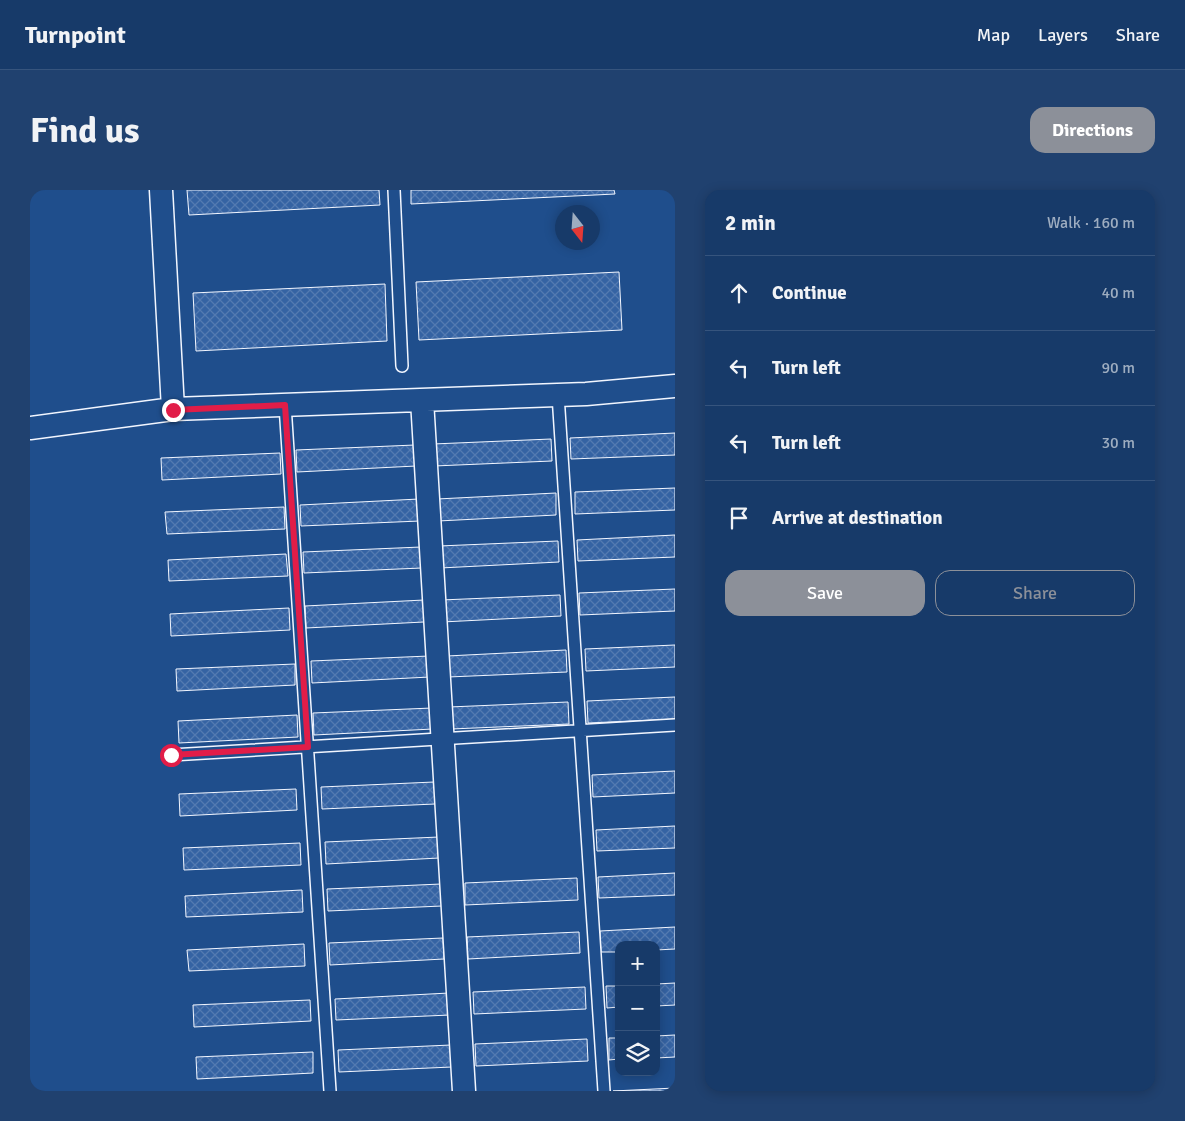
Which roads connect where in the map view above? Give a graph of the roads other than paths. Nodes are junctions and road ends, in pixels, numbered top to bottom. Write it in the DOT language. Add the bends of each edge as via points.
graph roads {
  1 [pos="161,190"];
  2 [pos="394,190"];
  3 [pos="402,366"];
  4 [pos="675,386"];
  5 [pos="558,395"];
  6 [pos="422,400"];
  7 [pos="285,405"];
  8 [pos="173,410"];
  9 [pos="30,428"];
  10 [pos="675,726"];
  11 [pos="580,731"];
  12 [pos="443,739"];
  13 [pos="308,747"];
  14 [pos="171,755"];
  15 [pos="330,1091"];
  16 [pos="464,1091"];
  17 [pos="604,1091"];
  1 -- 8 [label="street"];
  2 -- 3 [label="lane"];
  4 -- 5 [label="street"];
  5 -- 6 [label="street"];
  5 -- 11 [label="lane"];
  6 -- 7 [label="street"];
  6 -- 12 [label="street"];
  7 -- 8 [label="street"];
  7 -- 13 [label="lane"];
  8 -- 9 [label="street"];
  10 -- 11 [label="lane"];
  11 -- 12 [label="lane"];
  11 -- 17 [label="lane"];
  12 -- 13 [label="lane"];
  12 -- 16 [label="street"];
  13 -- 14 [label="lane"];
  13 -- 15 [label="lane"];
}
